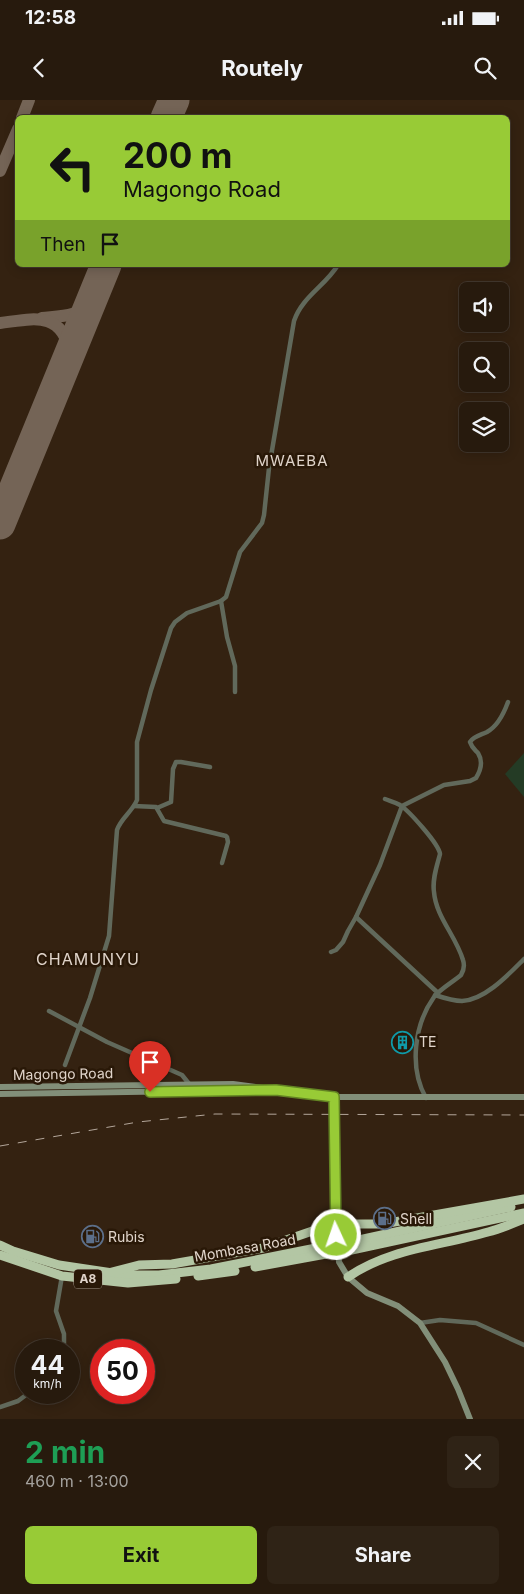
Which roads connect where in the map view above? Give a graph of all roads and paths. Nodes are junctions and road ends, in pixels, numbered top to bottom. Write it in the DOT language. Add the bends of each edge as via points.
graph roads {
  1 [pos="337,267"];
  2 [pos="221,601"];
  3 [pos="235,692"];
  4 [pos="508,702"];
  5 [pos="210,767"];
  6 [pos="385,799"];
  7 [pos="134,806"];
  8 [pos="402,806"];
  9 [pos="157,808"];
  10 [pos="222,863"];
  11 [pos="356,917"];
  12 [pos="331,952"];
  13 [pos="524,959"];
  14 [pos="437,994"];
  15 [pos="49,1011"];
  16 [pos="79,1027"];
  17 [pos="65,1065"];
  18 [pos="190,1085"];
  19 [pos="0,1087"];
  20 [pos="276,1090"];
  21 [pos="0,1094"];
  22 [pos="334,1097"];
  23 [pos="524,1097"];
  24 [pos="426,1098"];
  25 [pos="524,1199"];
  26 [pos="524,1205"];
  27 [pos="524,1213"];
  28 [pos="524,1219"];
  29 [pos="335,1220"];
  30 [pos="0,1245"];
  31 [pos="0,1255"];
  32 [pos="249,1265"];
  33 [pos="108,1273"];
  34 [pos="62,1276"];
  35 [pos="348,1277"];
  36 [pos="420,1323"];
  37 [pos="64,1339"];
  38 [pos="524,1345"];
  39 [pos="15,1402"];
  40 [pos="0,1407"];
  41 [pos="470,1419"];
  1 -- 2 [label="street" via="303,303 294,321 262,523 240,552 226,597"];
  2 -- 3 [label="street" via="235,666"];
  2 -- 7 [label="street" via="188,613 172,628 155,674 137,742 137,796"];
  4 -- 8 [label="street" via="492,729 470,742 480,757 481,768 476,778 444,785"];
  5 -- 9 [label="street" via="176,762 171,802"];
  6 -- 8 [label="street"];
  7 -- 9 [label="street"];
  7 -- 16 [label="street" via="118,828 109,936"];
  8 -- 11 [label="street"];
  8 -- 14 [label="street" via="440,849 433,882 434,894 441,916 464,961 461,975"];
  9 -- 10 [label="street" via="165,822 228,837"];
  11 -- 12 [label="street" via="343,942"];
  11 -- 14 [label="street"];
  13 -- 14 [label="street" via="493,987 471,999 453,1000"];
  14 -- 24 [label="street" via="420,1030 415,1052 416,1068"];
  15 -- 16 [label="street"];
  16 -- 17 [label="street"];
  16 -- 18 [label="street" via="182,1075"];
  18 -- 19 [label="main road, Magongo Road"];
  18 -- 20 [label="main road, Magongo Road" via="233,1084"];
  20 -- 21 [label="main road, Magongo Road"];
  20 -- 22 [label="main road, Magongo Road"];
  22 -- 24 [label="main road, Magongo Road"];
  22 -- 29 [label="main road"];
  23 -- 24 [label="main road, Magongo Road"];
  25 -- 29 [label="highway" via="383,1224 352,1224"];
  26 -- 32 [label="highway, Mombasa Road, bridge"];
  27 -- 32 [label="highway, Mombasa Road, bridge" via="347,1251"];
  28 -- 35 [label="highway" via="487,1233 414,1248"];
  29 -- 33 [label="highway" via="324,1227 263,1248"];
  29 -- 35 [label="main road" via="339,1262"];
  30 -- 33 [label="highway, Mombasa Road / A8" via="59,1265"];
  31 -- 34 [label="highway, Mombasa Road / A8"];
  32 -- 33 [label="highway, Mombasa Road / A8" via="169,1274 126,1276"];
  32 -- 34 [label="highway, Mombasa Road / A8" via="215,1274 128,1284"];
  34 -- 37 [label="street" via="56,1311"];
  35 -- 36 [label="main road" via="367,1293 398,1306"];
  36 -- 38 [label="street" via="440,1320 476,1323"];
  36 -- 41 [label="main road" via="445,1362"];
  39 -- 40 [label="street"];
}
